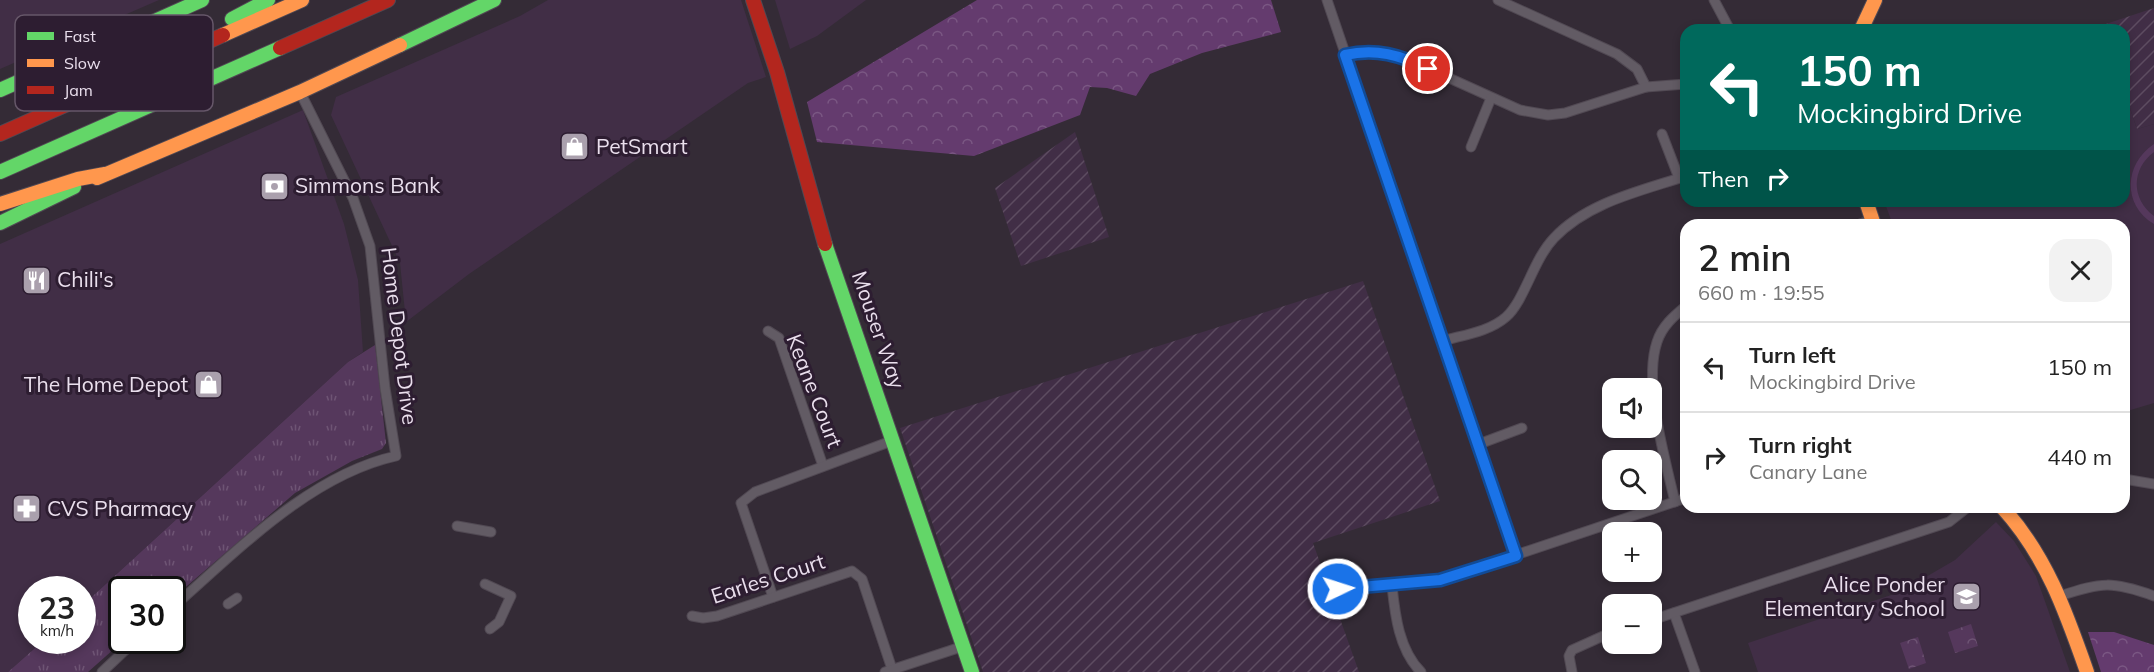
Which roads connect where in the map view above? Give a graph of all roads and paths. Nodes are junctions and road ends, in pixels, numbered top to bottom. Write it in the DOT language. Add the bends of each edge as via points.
graph roads {
  1 [pos="202,0"];
  2 [pos="268,0"];
  3 [pos="302,0"];
  4 [pos="388,0"];
  5 [pos="494,0"];
  6 [pos="753,0"];
  7 [pos="1327,0"];
  8 [pos="1498,0"];
  9 [pos="1714,0"];
  10 [pos="1875,0"];
  11 [pos="168,15"];
  12 [pos="1727,24"];
  13 [pos="1864,24"];
  14 [pos="213,29"];
  15 [pos="213,39"];
  16 [pos="1345,55"];
  17 [pos="213,78"];
  18 [pos="15,83"];
  19 [pos="1680,84"];
  20 [pos="1646,87"];
  21 [pos="0,90"];
  22 [pos="300,92"];
  23 [pos="1491,98"];
  24 [pos="51,111"];
  25 [pos="138,111"];
  26 [pos="0,134"];
  27 [pos="1662,134"];
  28 [pos="1470,147"];
  29 [pos="0,172"];
  30 [pos="1680,173"];
  31 [pos="105,174"];
  32 [pos="1680,178"];
  33 [pos="0,204"];
  34 [pos="0,223"];
  35 [pos="1680,311"];
  36 [pos="768,331"];
  37 [pos="1442,341"];
  38 [pos="1522,428"];
  39 [pos="894,440"];
  40 [pos="1479,444"];
  41 [pos="823,466"];
  42 [pos="2130,480"];
  43 [pos="2154,484"];
  44 [pos="1680,500"];
  45 [pos="1674,502"];
  46 [pos="1960,513"];
  47 [pos="2012,513"];
  48 [pos="457,526"];
  49 [pos="492,532"];
  50 [pos="1516,556"];
  51 [pos="485,584"];
  52 [pos="1392,585"];
  53 [pos="1338,589"];
  54 [pos="186,596"];
  55 [pos="2060,596"];
  56 [pos="2154,596"];
  57 [pos="773,597"];
  58 [pos="237,598"];
  59 [pos="228,604"];
  60 [pos="1674,614"];
  61 [pos="692,616"];
  62 [pos="1662,617"];
  63 [pos="490,629"];
  64 [pos="1602,636"];
  65 [pos="964,646"];
  66 [pos="121,654"];
  67 [pos="890,671"];
  68 [pos="102,672"];
  69 [pos="972,672"];
  70 [pos="1420,672"];
  71 [pos="1572,672"];
  72 [pos="1695,672"];
  73 [pos="2087,672"];
  1 -- 11 [label="main road"];
  2 -- 14 [label="main road"];
  3 -- 15 [label="main road"];
  4 -- 17 [label="main road"];
  5 -- 22 [label="main road"];
  6 -- 39 [label="main road, Mouser Way" via="820,230"];
  7 -- 16 [label="street"];
  8 -- 20 [label="street" via="1617,54 1637,69"];
  9 -- 12 [label="street"];
  10 -- 13 [label="main road"];
  16 -- 23 [label="street" via="1366,51 1407,59"];
  16 -- 37 [label="street"];
  18 -- 21 [label="main road"];
  19 -- 20 [label="street"];
  20 -- 23 [label="street" via="1548,115 1523,111"];
  22 -- 31 [label="main road"];
  22 -- 54 [label="street, Home Depot Drive" via="353,198 370,246 396,456 359,467 288,508"];
  23 -- 28 [label="street"];
  24 -- 26 [label="main road"];
  25 -- 29 [label="main road"];
  27 -- 30 [label="street"];
  31 -- 33 [label="main road"];
  31 -- 34 [label="main road"];
  32 -- 37 [label="street" via="1603,204 1579,218 1538,258 1507,316 1484,330"];
  35 -- 45 [label="street" via="1657,340 1652,375"];
  36 -- 41 [label="street, Keane Court" via="779,338"];
  37 -- 40 [label="street"];
  38 -- 40 [label="street"];
  39 -- 41 [label="street"];
  39 -- 65 [label="main road, Mouser Way"];
  40 -- 50 [label="street"];
  41 -- 57 [label="street" via="755,492 741,503"];
  42 -- 43 [label="street"];
  44 -- 45 [label="street"];
  45 -- 50 [label="street"];
  46 -- 60 [label="street" via="1949,522"];
  47 -- 55 [label="main road" via="2037,550"];
  48 -- 49 [label="street"];
  50 -- 52 [label="street" via="1440,580"];
  51 -- 63 [label="street" via="511,596 499,622"];
  52 -- 53 [label="street"];
  52 -- 70 [label="street" via="1405,648"];
  55 -- 56 [label="street" via="2097,584 2115,584"];
  55 -- 73 [label="main road"];
  57 -- 61 [label="street, Earles Court" via="709,618"];
  57 -- 67 [label="street, Earles Court" via="847,571 856,572 862,579"];
  58 -- 59 [label="street"];
  60 -- 62 [label="street"];
  60 -- 72 [label="street"];
  64 -- 71 [label="street" via="1572,650"];
  65 -- 67 [label="street"];
  65 -- 69 [label="main road, Mouser Way"];
  66 -- 68 [label="street"];
}
